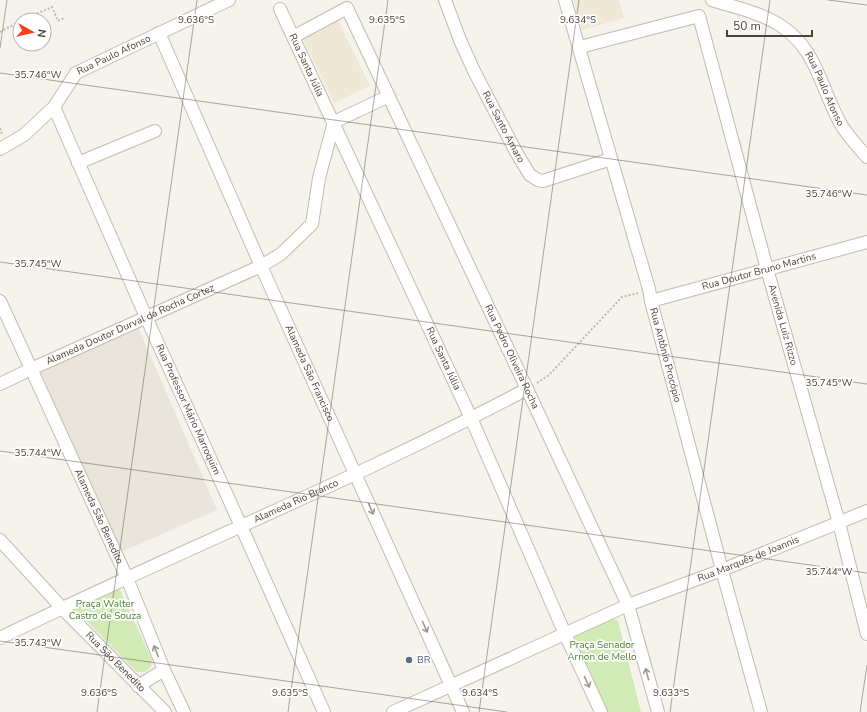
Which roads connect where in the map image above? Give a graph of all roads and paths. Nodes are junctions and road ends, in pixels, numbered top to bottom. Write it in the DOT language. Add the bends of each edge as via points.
graph roads {
  1 [pos="229,0"];
  2 [pos="445,0"];
  3 [pos="565,0"];
  4 [pos="712,0"];
  5 [pos="280,9"];
  6 [pos="40,12"];
  7 [pos="64,18"];
  8 [pos="12,25"];
  9 [pos="0,32"];
  10 [pos="159,33"];
  11 [pos="293,37"];
  12 [pos="580,47"];
  13 [pos="389,96"];
  14 [pos="54,107"];
  15 [pos="334,122"];
  16 [pos="155,131"];
  17 [pos="0,149"];
  18 [pos="867,157"];
  19 [pos="611,159"];
  20 [pos="78,163"];
  21 [pos="867,242"];
  22 [pos="261,266"];
  23 [pos="767,269"];
  24 [pos="650,295"];
  25 [pos="0,301"];
  26 [pos="146,318"];
  27 [pos="31,368"];
  28 [pos="0,384"];
  29 [pos="527,388"];
  30 [pos="471,418"];
  31 [pos="355,473"];
  32 [pos="867,511"];
  33 [pos="839,523"];
  34 [pos="241,526"];
  35 [pos="0,540"];
  36 [pos="722,570"];
  37 [pos="126,578"];
  38 [pos="628,605"];
  39 [pos="62,608"];
  40 [pos="565,634"];
  41 [pos="867,634"];
  42 [pos="0,638"];
  43 [pos="164,670"];
  44 [pos="138,686"];
  45 [pos="451,686"];
  46 [pos="165,712"];
  47 [pos="184,712"];
  48 [pos="324,712"];
  49 [pos="393,712"];
  50 [pos="463,712"];
  51 [pos="601,712"];
  52 [pos="658,712"];
  53 [pos="761,712"];
  1 -- 10 [label="street, Rua Paulo Afonso"];
  2 -- 19 [label="street, Rua Santo Amaro" via="474,71 530,175 543,181"];
  3 -- 12 [label="street, Rua Antônio Procópio"];
  4 -- 18 [label="street, Rua Paulo Afonso" via="769,19 796,38 816,67 839,120 851,140"];
  5 -- 11 [label="street, Rua Santa Júlia"];
  6 -- 7 [label="path" via="52,7 58,21"];
  8 -- 9 [label="path"];
  10 -- 14 [label="street, Rua Paulo Afonso" via="76,73"];
  10 -- 22 [label="street, Alameda São Francisco"];
  11 -- 13 [label="street, Rua Pedro Oliveira Rocha" via="347,8"];
  11 -- 15 [label="street, Rua Santa Júlia"];
  12 -- 19 [label="street, Rua Antônio Procópio"];
  12 -- 23 [label="street, Avenida Luiz Rizzo" via="699,16"];
  13 -- 15 [label="street"];
  13 -- 29 [label="street, Rua Pedro Oliveira Rocha"];
  14 -- 17 [label="street, Rua Paulo Afonso" via="24,135"];
  14 -- 20 [label="street, Rua Professor Mário Marroquim"];
  15 -- 22 [label="street, Alameda Doutor Durval da Rocha Cortez" via="319,178 312,224 281,254"];
  15 -- 30 [label="street, Rua Santa Júlia"];
  16 -- 20 [label="street"];
  19 -- 24 [label="street, Rua Antônio Procópio"];
  20 -- 26 [label="street, Rua Professor Mário Marroquim"];
  21 -- 23 [label="street, Rua Doutor Bruno Martins"];
  22 -- 26 [label="street, Alameda Doutor Durval da Rocha Cortez"];
  22 -- 31 [label="street, Alameda São Francisco"];
  23 -- 24 [label="street, Rua Doutor Bruno Martins"];
  23 -- 33 [label="street, Avenida Luiz Rizzo"];
  24 -- 29 [label="path" via="622,297 549,375"];
  24 -- 36 [label="street, Rua Antônio Procópio"];
  25 -- 27 [label="street, Alameda São Benedito"];
  26 -- 27 [label="street, Alameda Doutor Durval da Rocha Cortez"];
  26 -- 34 [label="street, Rua Professor Mário Marroquim"];
  27 -- 28 [label="street, Alameda Doutor Durval da Rocha Cortez"];
  27 -- 37 [label="street, Alameda São Benedito"];
  29 -- 30 [label="street, Alameda Rio Branco"];
  29 -- 38 [label="street, Rua Pedro Oliveira Rocha"];
  30 -- 31 [label="street, Alameda Rio Branco"];
  30 -- 40 [label="street, Rua Santa Júlia"];
  31 -- 34 [label="street, Alameda Rio Branco"];
  31 -- 45 [label="street, Alameda São Francisco, one-way"];
  32 -- 33 [label="street, Rua Marquês de Joannis"];
  33 -- 36 [label="street, Rua Marquês de Joannis"];
  33 -- 41 [label="street, Avenida Luiz Rizzo"];
  34 -- 37 [label="street, Alameda Rio Branco"];
  34 -- 48 [label="street, Rua Professor Mário Marroquim"];
  35 -- 39 [label="street, Rua São Benedito"];
  36 -- 38 [label="street, Rua Marquês de Joannis"];
  36 -- 53 [label="street, Rua Antônio Procópio"];
  37 -- 39 [label="street, Alameda Rio Branco"];
  43 -- 37 [label="street, Alameda São Benedito, one-way"];
  38 -- 40 [label="street, Rua Marquês de Joannis"];
  52 -- 38 [label="street, Rua Pedro Oliveira Rocha, one-way"];
  39 -- 42 [label="street, Alameda Rio Branco"];
  39 -- 44 [label="street, Rua São Benedito"];
  40 -- 45 [label="street, Rua Marquês de Joannis"];
  40 -- 51 [label="street, Rua Santa Júlia, one-way"];
  43 -- 44 [label="street"];
  43 -- 47 [label="street, Alameda São Benedito"];
  44 -- 46 [label="street, Rua São Benedito"];
  45 -- 49 [label="street, Rua Marquês de Joannis"];
  45 -- 50 [label="street, Alameda São Francisco"];
}
